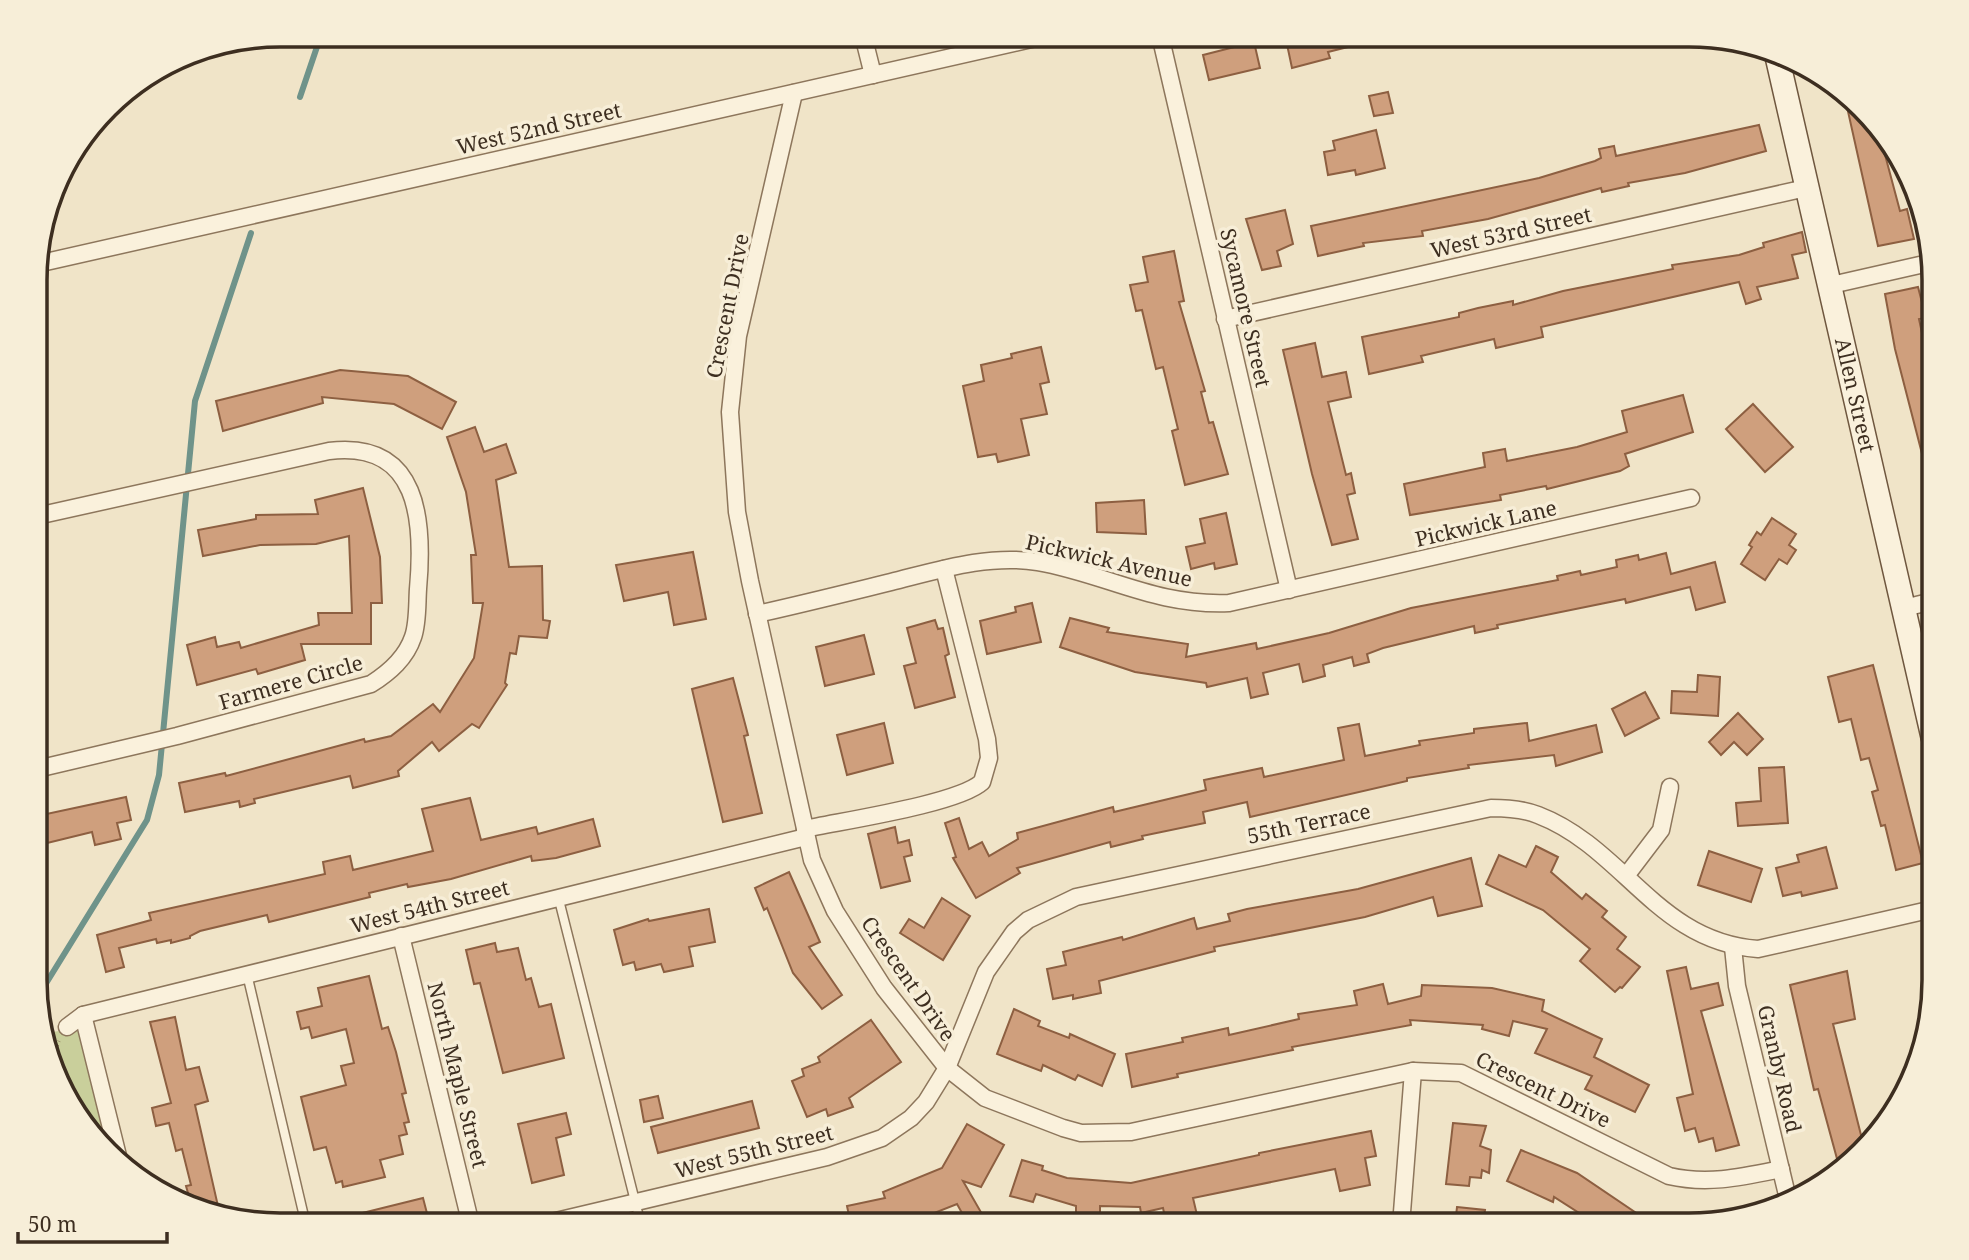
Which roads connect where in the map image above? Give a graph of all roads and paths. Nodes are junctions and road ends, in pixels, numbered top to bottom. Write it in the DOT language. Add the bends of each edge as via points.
graph roads {
  1 [pos="994,47"];
  2 [pos="1163,47"];
  3 [pos="866,48"];
  4 [pos="1779,66"];
  5 [pos="873,75"];
  6 [pos="794,93"];
  7 [pos="1806,188"];
  8 [pos="48,261"];
  9 [pos="1921,265"];
  10 [pos="1828,286"];
  11 [pos="1225,319"];
  12 [pos="1691,498"];
  13 [pos="47,514"];
  14 [pos="944,569"];
  15 [pos="1289,590"];
  16 [pos="1921,604"];
  17 [pos="1904,608"];
  18 [pos="757,614"];
  19 [pos="1921,681"];
  20 [pos="47,767"];
  21 [pos="1670,786"];
  22 [pos="806,833"];
  23 [pos="1626,876"];
  24 [pos="558,896"];
  25 [pos="1921,912"];
  26 [pos="401,936"];
  27 [pos="1733,947"];
  28 [pos="247,974"];
  29 [pos="83,1015"];
  30 [pos="67,1027"];
  31 [pos="947,1068"];
  32 [pos="1413,1071"];
  33 [pos="115,1143"];
  34 [pos="1781,1169"];
  35 [pos="1786,1191"];
  36 [pos="636,1202"];
  37 [pos="1402,1212"];
  38 [pos="303,1213"];
  39 [pos="468,1213"];
  40 [pos="591,1213"];
  41 [pos="639,1213"];
  1 -- 5 [label="street, West 52nd Street"];
  2 -- 11 [label="street, Sycamore Street"];
  3 -- 5 [label="street"];
  4 -- 7 [label="street, Allen Street"];
  5 -- 6 [label="street, West 52nd Street"];
  6 -- 8 [label="street, West 52nd Street"];
  6 -- 18 [label="street, Crescent Drive" via="738,336 730,412 737,512"];
  7 -- 10 [label="street, Allen Street"];
  7 -- 11 [label="street, West 53rd Street"];
  9 -- 10 [label="street"];
  10 -- 17 [label="street, Allen Street"];
  11 -- 15 [label="street, Sycamore Street"];
  12 -- 15 [label="street, Pickwick Lane"];
  13 -- 20 [label="street, Farmere Circle" via="330,451 361,450 400,472 417,508 420,572 414,636 404,656 372,684"];
  14 -- 15 [label="street, Pickwick Avenue" via="998,560 1038,562 1159,598 1205,604"];
  14 -- 18 [label="street, Pickwick Avenue"];
  14 -- 22 [label="street, West 54th Street" via="987,739 989,758 982,782 964,792"];
  16 -- 17 [label="street"];
  17 -- 19 [label="street, Allen Street"];
  18 -- 22 [label="street, Crescent Drive"];
  21 -- 23 [label="street" via="1661,830"];
  22 -- 24 [label="street, West 54th Street"];
  22 -- 31 [label="street, Crescent Drive" via="812,860 835,911 884,988"];
  23 -- 27 [label="street, 55th Terrace" via="1681,924"];
  23 -- 31 [label="street, 55th Terrace" via="1557,823 1536,814 1491,807 1076,897 1028,919 1000,950 986,972"];
  24 -- 26 [label="street, West 54th Street"];
  24 -- 36 [label="lane"];
  25 -- 27 [label="street" via="1771,946"];
  26 -- 28 [label="street, West 54th Street"];
  26 -- 39 [label="street, North Maple Street"];
  27 -- 34 [label="street, Granby Road" via="1737,986"];
  28 -- 29 [label="street, West 54th Street"];
  28 -- 38 [label="lane"];
  29 -- 30 [label="street, West 54th Street"];
  29 -- 33 [label="street"];
  31 -- 32 [label="street, Crescent Drive" via="985,1098 1063,1128 1106,1134 1153,1128"];
  31 -- 36 [label="street, West 55th Street" via="911,1118 864,1146"];
  32 -- 34 [label="street, Crescent Drive" via="1461,1073 1669,1176 1724,1181"];
  32 -- 37 [label="street"];
  34 -- 35 [label="street, Granby Road"];
  36 -- 40 [label="street, West 55th Street"];
  36 -- 41 [label="lane"];
}
